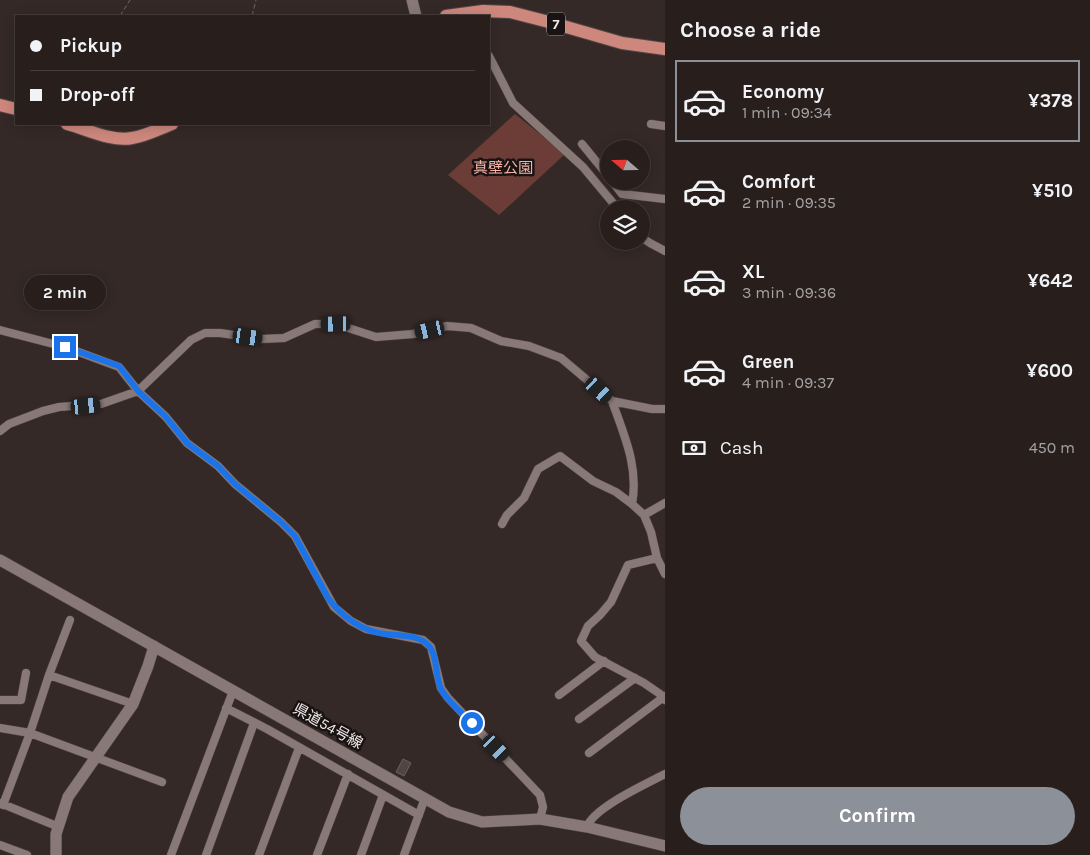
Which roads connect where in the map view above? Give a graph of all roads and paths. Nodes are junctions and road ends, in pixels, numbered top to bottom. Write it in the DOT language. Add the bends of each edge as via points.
graph roads {
  1 [pos="130,0"];
  2 [pos="256,0"];
  3 [pos="412,0"];
  4 [pos="474,14"];
  5 [pos="121,15"];
  6 [pos="252,15"];
  7 [pos="416,15"];
  8 [pos="460,15"];
  9 [pos="665,49"];
  10 [pos="490,58"];
  11 [pos="0,105"];
  12 [pos="15,109"];
  13 [pos="651,124"];
  14 [pos="71,125"];
  15 [pos="170,125"];
  16 [pos="665,126"];
  17 [pos="582,144"];
  18 [pos="600,166"];
  19 [pos="619,190"];
  20 [pos="622,194"];
  21 [pos="665,199"];
  22 [pos="612,200"];
  23 [pos="650,244"];
  24 [pos="665,252"];
  25 [pos="0,330"];
  26 [pos="138,391"];
  27 [pos="612,401"];
  28 [pos="665,409"];
  29 [pos="0,431"];
  30 [pos="632,504"];
  31 [pos="665,504"];
  32 [pos="644,515"];
  33 [pos="502,524"];
  34 [pos="0,560"];
  35 [pos="660,560"];
  36 [pos="665,574"];
  37 [pos="70,620"];
  38 [pos="154,646"];
  39 [pos="604,661"];
  40 [pos="26,673"];
  41 [pos="49,675"];
  42 [pos="635,678"];
  43 [pos="233,690"];
  44 [pos="559,695"];
  45 [pos="664,698"];
  46 [pos="0,700"];
  47 [pos="133,704"];
  48 [pos="226,708"];
  49 [pos="579,719"];
  50 [pos="254,723"];
  51 [pos="0,728"];
  52 [pos="30,733"];
  53 [pos="299,748"];
  54 [pos="589,753"];
  55 [pos="96,757"];
  56 [pos="348,774"];
  57 [pos="665,774"];
  58 [pos="162,782"];
  59 [pos="383,795"];
  60 [pos="426,798"];
  61 [pos="2,804"];
  62 [pos="419,815"];
  63 [pos="540,820"];
  64 [pos="59,827"];
  65 [pos="587,827"];
  66 [pos="0,845"];
  67 [pos="665,846"];
  68 [pos="27,855"];
  69 [pos="56,855"];
  70 [pos="171,855"];
  71 [pos="206,855"];
  72 [pos="259,855"];
  73 [pos="318,855"];
  74 [pos="361,855"];
  75 [pos="404,855"];
  1 -- 5 [label="path"];
  2 -- 6 [label="path"];
  3 -- 7 [label="main road"];
  4 -- 8 [label="main road, 7"];
  4 -- 9 [label="main road, 7" via="494,11 523,14 622,43"];
  10 -- 22 [label="street" via="513,103 583,167"];
  11 -- 12 [label="main road"];
  13 -- 16 [label="street"];
  14 -- 15 [label="main road" via="118,139 151,133"];
  17 -- 18 [label="street"];
  19 -- 20 [label="street"];
  20 -- 21 [label="street"];
  20 -- 22 [label="street"];
  23 -- 24 [label="street"];
  25 -- 26 [label="street" via="65,347 119,366"];
  26 -- 27 [label="street" via="191,340 205,333 284,338 315,324 336,324 376,337 413,334 447,326 471,328 501,341 529,346 561,358"];
  26 -- 29 [label="street" via="101,404 43,411 9,424"];
  26 -- 63 [label="street" via="166,417 187,443 218,466 295,536 334,607 366,629 423,640 431,647 441,688 540,795"];
  27 -- 28 [label="street"];
  27 -- 30 [label="street" via="631,453 634,472"];
  30 -- 32 [label="street"];
  30 -- 33 [label="street" via="560,456 538,469 524,498 507,514"];
  31 -- 32 [label="street"];
  32 -- 35 [label="street"];
  34 -- 38 [label="main road, 県道54号線"];
  35 -- 36 [label="street"];
  35 -- 39 [label="street" via="628,566 611,602 588,626 581,641 595,657"];
  37 -- 41 [label="street"];
  38 -- 43 [label="main road, 県道54号線"];
  38 -- 47 [label="main road"];
  39 -- 42 [label="street"];
  39 -- 44 [label="street"];
  40 -- 46 [label="street" via="21,700"];
  41 -- 47 [label="street"];
  41 -- 52 [label="street"];
  42 -- 45 [label="street"];
  42 -- 49 [label="street"];
  43 -- 48 [label="street"];
  43 -- 60 [label="main road, 県道54号線"];
  45 -- 54 [label="street"];
  47 -- 55 [label="main road"];
  48 -- 50 [label="street"];
  48 -- 70 [label="street"];
  50 -- 53 [label="street"];
  50 -- 71 [label="street"];
  51 -- 52 [label="street"];
  52 -- 55 [label="street"];
  52 -- 61 [label="street"];
  53 -- 56 [label="street"];
  53 -- 72 [label="street"];
  55 -- 58 [label="street"];
  55 -- 64 [label="main road" via="68,796"];
  56 -- 59 [label="street"];
  56 -- 73 [label="street"];
  57 -- 65 [label="street" via="604,808 589,821"];
  59 -- 62 [label="street"];
  59 -- 74 [label="street"];
  60 -- 62 [label="street"];
  60 -- 63 [label="main road, 県道54号線" via="449,812 482,822"];
  61 -- 64 [label="street"];
  62 -- 75 [label="street"];
  63 -- 65 [label="main road, 県道54号線"];
  64 -- 69 [label="main road"];
  65 -- 67 [label="main road, 県道54号線"];
  66 -- 68 [label="street"];
}
